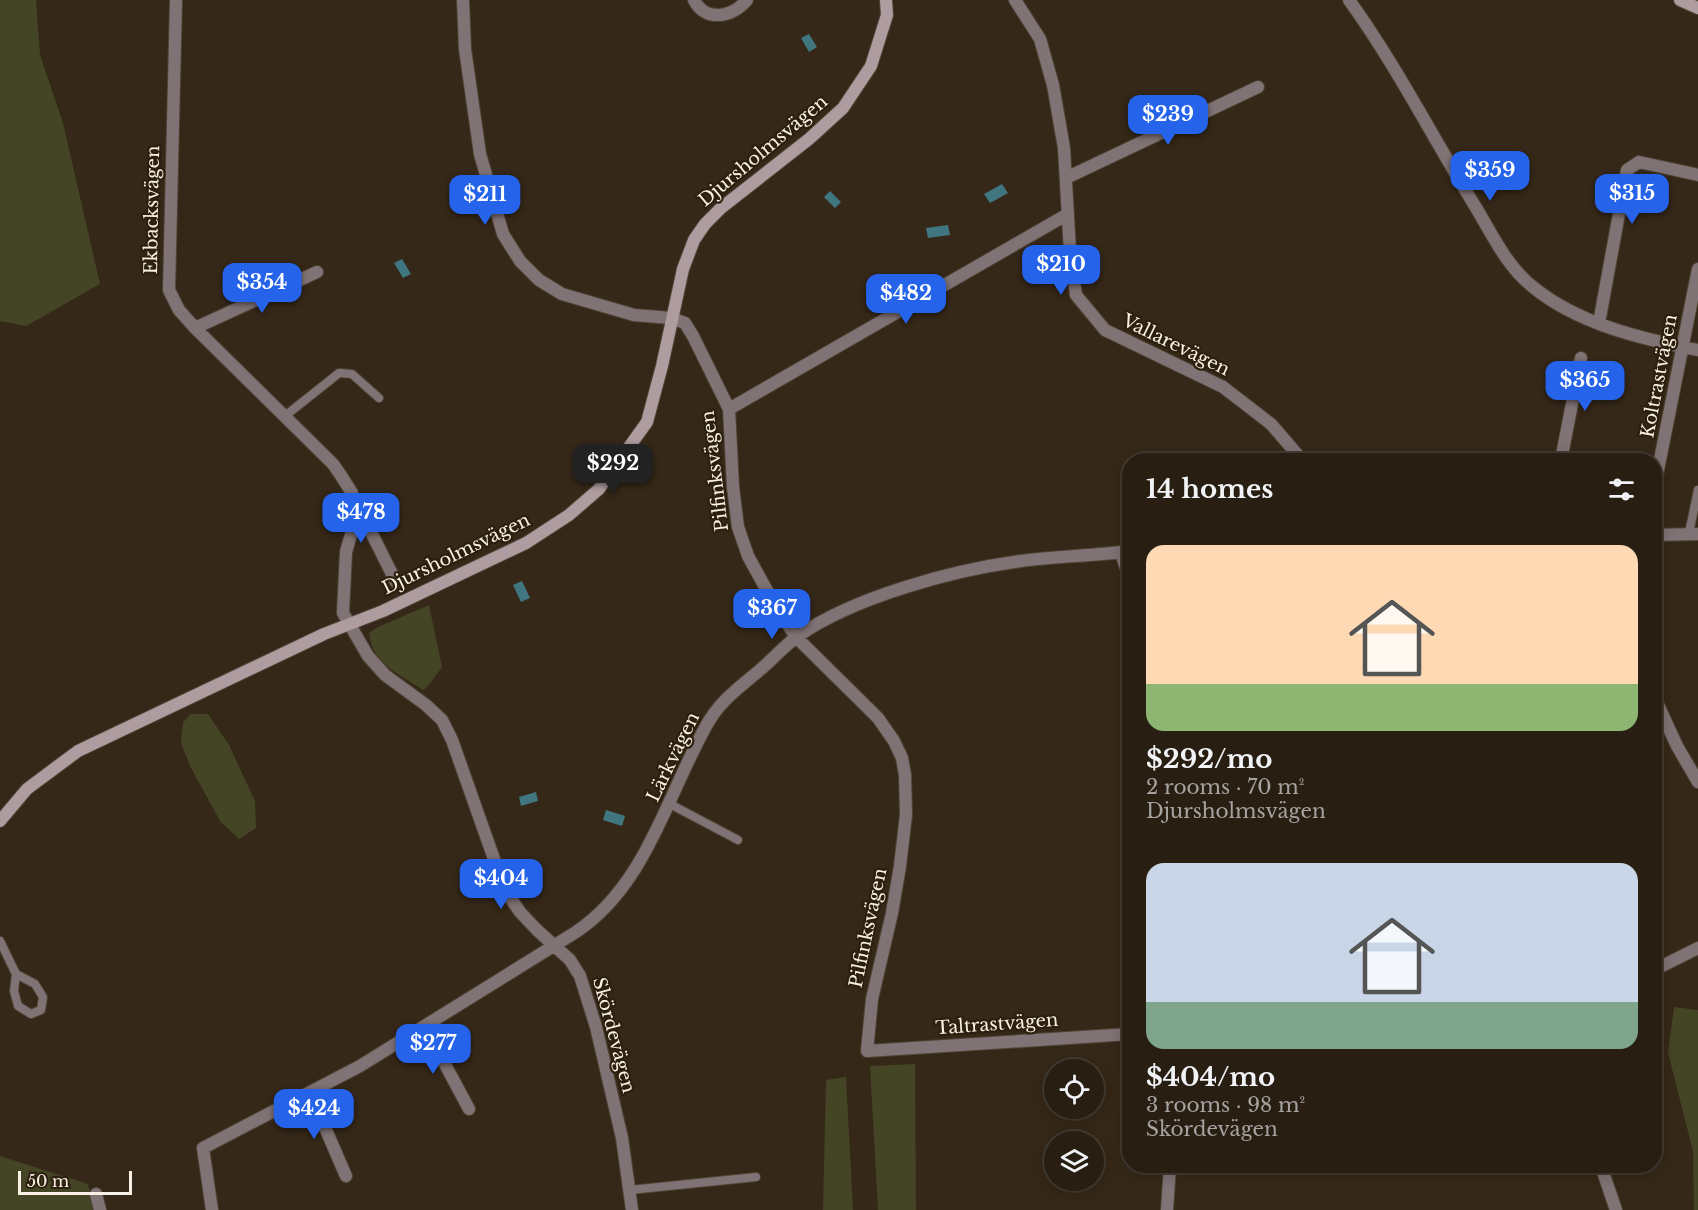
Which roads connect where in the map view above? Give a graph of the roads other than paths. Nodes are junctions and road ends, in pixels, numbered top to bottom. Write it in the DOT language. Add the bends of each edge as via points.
graph roads {
  1 [pos="176,0"];
  2 [pos="463,0"];
  3 [pos="694,0"];
  4 [pos="747,0"];
  5 [pos="886,0"];
  6 [pos="1015,0"];
  7 [pos="1349,0"];
  8 [pos="1680,0"];
  9 [pos="1698,8"];
  10 [pos="1258,87"];
  11 [pos="1698,175"];
  12 [pos="1066,178"];
  13 [pos="1068,214"];
  14 [pos="1698,269"];
  15 [pos="317,272"];
  16 [pos="671,318"];
  17 [pos="1599,323"];
  18 [pos="195,328"];
  19 [pos="1683,348"];
  20 [pos="1698,350"];
  21 [pos="1581,358"];
  22 [pos="379,398"];
  23 [pos="729,409"];
  24 [pos="285,416"];
  25 [pos="1296,453"];
  26 [pos="1562,453"];
  27 [pos="1662,453"];
  28 [pos="1698,490"];
  29 [pos="352,493"];
  30 [pos="1694,533"];
  31 [pos="1662,535"];
  32 [pos="1122,552"];
  33 [pos="396,582"];
  34 [pos="348,624"];
  35 [pos="796,637"];
  36 [pos="1662,713"];
  37 [pos="1698,782"];
  38 [pos="670,804"];
  39 [pos="0,821"];
  40 [pos="738,840"];
  41 [pos="0,940"];
  42 [pos="553,945"];
  43 [pos="1698,948"];
  44 [pos="1662,966"];
  45 [pos="16,974"];
  46 [pos="425,1027"];
  47 [pos="1122,1035"];
  48 [pos="867,1051"];
  49 [pos="310,1093"];
  50 [pos="468,1109"];
  51 [pos="1170,1173"];
  52 [pos="1603,1173"];
  53 [pos="345,1176"];
  54 [pos="756,1177"];
  55 [pos="630,1190"];
  56 [pos="96,1194"];
  57 [pos="1614,1209"];
  58 [pos="100,1210"];
  59 [pos="212,1210"];
  60 [pos="632,1210"];
  61 [pos="1167,1210"];
  1 -- 18 [label="street, Ekbacksvägen" via="169,290 179,310"];
  2 -- 16 [label="street" via="465,49 480,154 504,234 520,261 539,280 562,294 634,315"];
  3 -- 4 [label="street" via="711,15 737,10"];
  5 -- 16 [label="street, Djursholmsvägen" via="887,15 871,66 843,108 721,208 699,232 683,269"];
  6 -- 12 [label="street, Vallarevägen" via="1040,39 1053,85"];
  7 -- 17 [label="street" via="1511,264 1532,287"];
  8 -- 9 [label="street"];
  10 -- 12 [label="street"];
  11 -- 17 [label="street" via="1639,162 1627,170"];
  12 -- 13 [label="street, Vallarevägen"];
  13 -- 23 [label="street"];
  13 -- 25 [label="street, Vallarevägen" via="1076,295 1105,330 1223,387 1271,424"];
  14 -- 19 [label="street, Koltrastvägen"];
  15 -- 18 [label="street"];
  16 -- 23 [label="street, Pilfinksvägen" via="684,323 693,336"];
  16 -- 34 [label="street, Djursholmsvägen" via="647,422 599,489 526,543"];
  17 -- 19 [label="street"];
  18 -- 24 [label="street, Ekbacksvägen"];
  19 -- 20 [label="street"];
  19 -- 27 [label="street, Koltrastvägen"];
  21 -- 26 [label="street"];
  22 -- 24 [label="lane" via="352,374 339,373"];
  23 -- 35 [label="street, Pilfinksvägen" via="738,527 760,580"];
  24 -- 29 [label="street, Ekbacksvägen" via="333,464"];
  28 -- 30 [label="lane"];
  29 -- 33 [label="street, Ekbacksvägen"];
  29 -- 34 [label="street, Ekbacksvägen" via="354,524 346,552 343,613"];
  30 -- 31 [label="street"];
  32 -- 35 [label="street, Lärkvägen" via="1024,560 934,579 831,616"];
  34 -- 39 [label="street, Djursholmsvägen" via="78,751 27,789"];
  34 -- 42 [label="street, Skördevägen" via="385,675 441,720 452,740 505,890 520,912"];
  35 -- 38 [label="street, Lärkvägen" via="718,707"];
  35 -- 48 [label="street, Pilfinksvägen" via="878,718 894,741 905,775 906,814 900,866 872,999"];
  36 -- 37 [label="street"];
  38 -- 40 [label="lane"];
  38 -- 42 [label="street, Lärkvägen" via="624,887 589,924"];
  41 -- 45 [label="lane"];
  42 -- 46 [label="street, Lärkvägen"];
  42 -- 55 [label="street, Skördevägen" via="570,960 588,1000 622,1138"];
  43 -- 44 [label="street"];
  45 -- 45 [label="lane" via="14,991 18,1006 31,1014 41,1010 43,997 35,984"];
  46 -- 49 [label="street, Lärkvägen"];
  46 -- 50 [label="street"];
  47 -- 48 [label="street, Taltrastvägen"];
  49 -- 53 [label="street"];
  49 -- 59 [label="street, Lärkvägen" via="202,1148"];
  51 -- 61 [label="street"];
  52 -- 57 [label="street"];
  54 -- 55 [label="lane"];
  55 -- 60 [label="street, Skördevägen"];
  56 -- 58 [label="street"];
}
